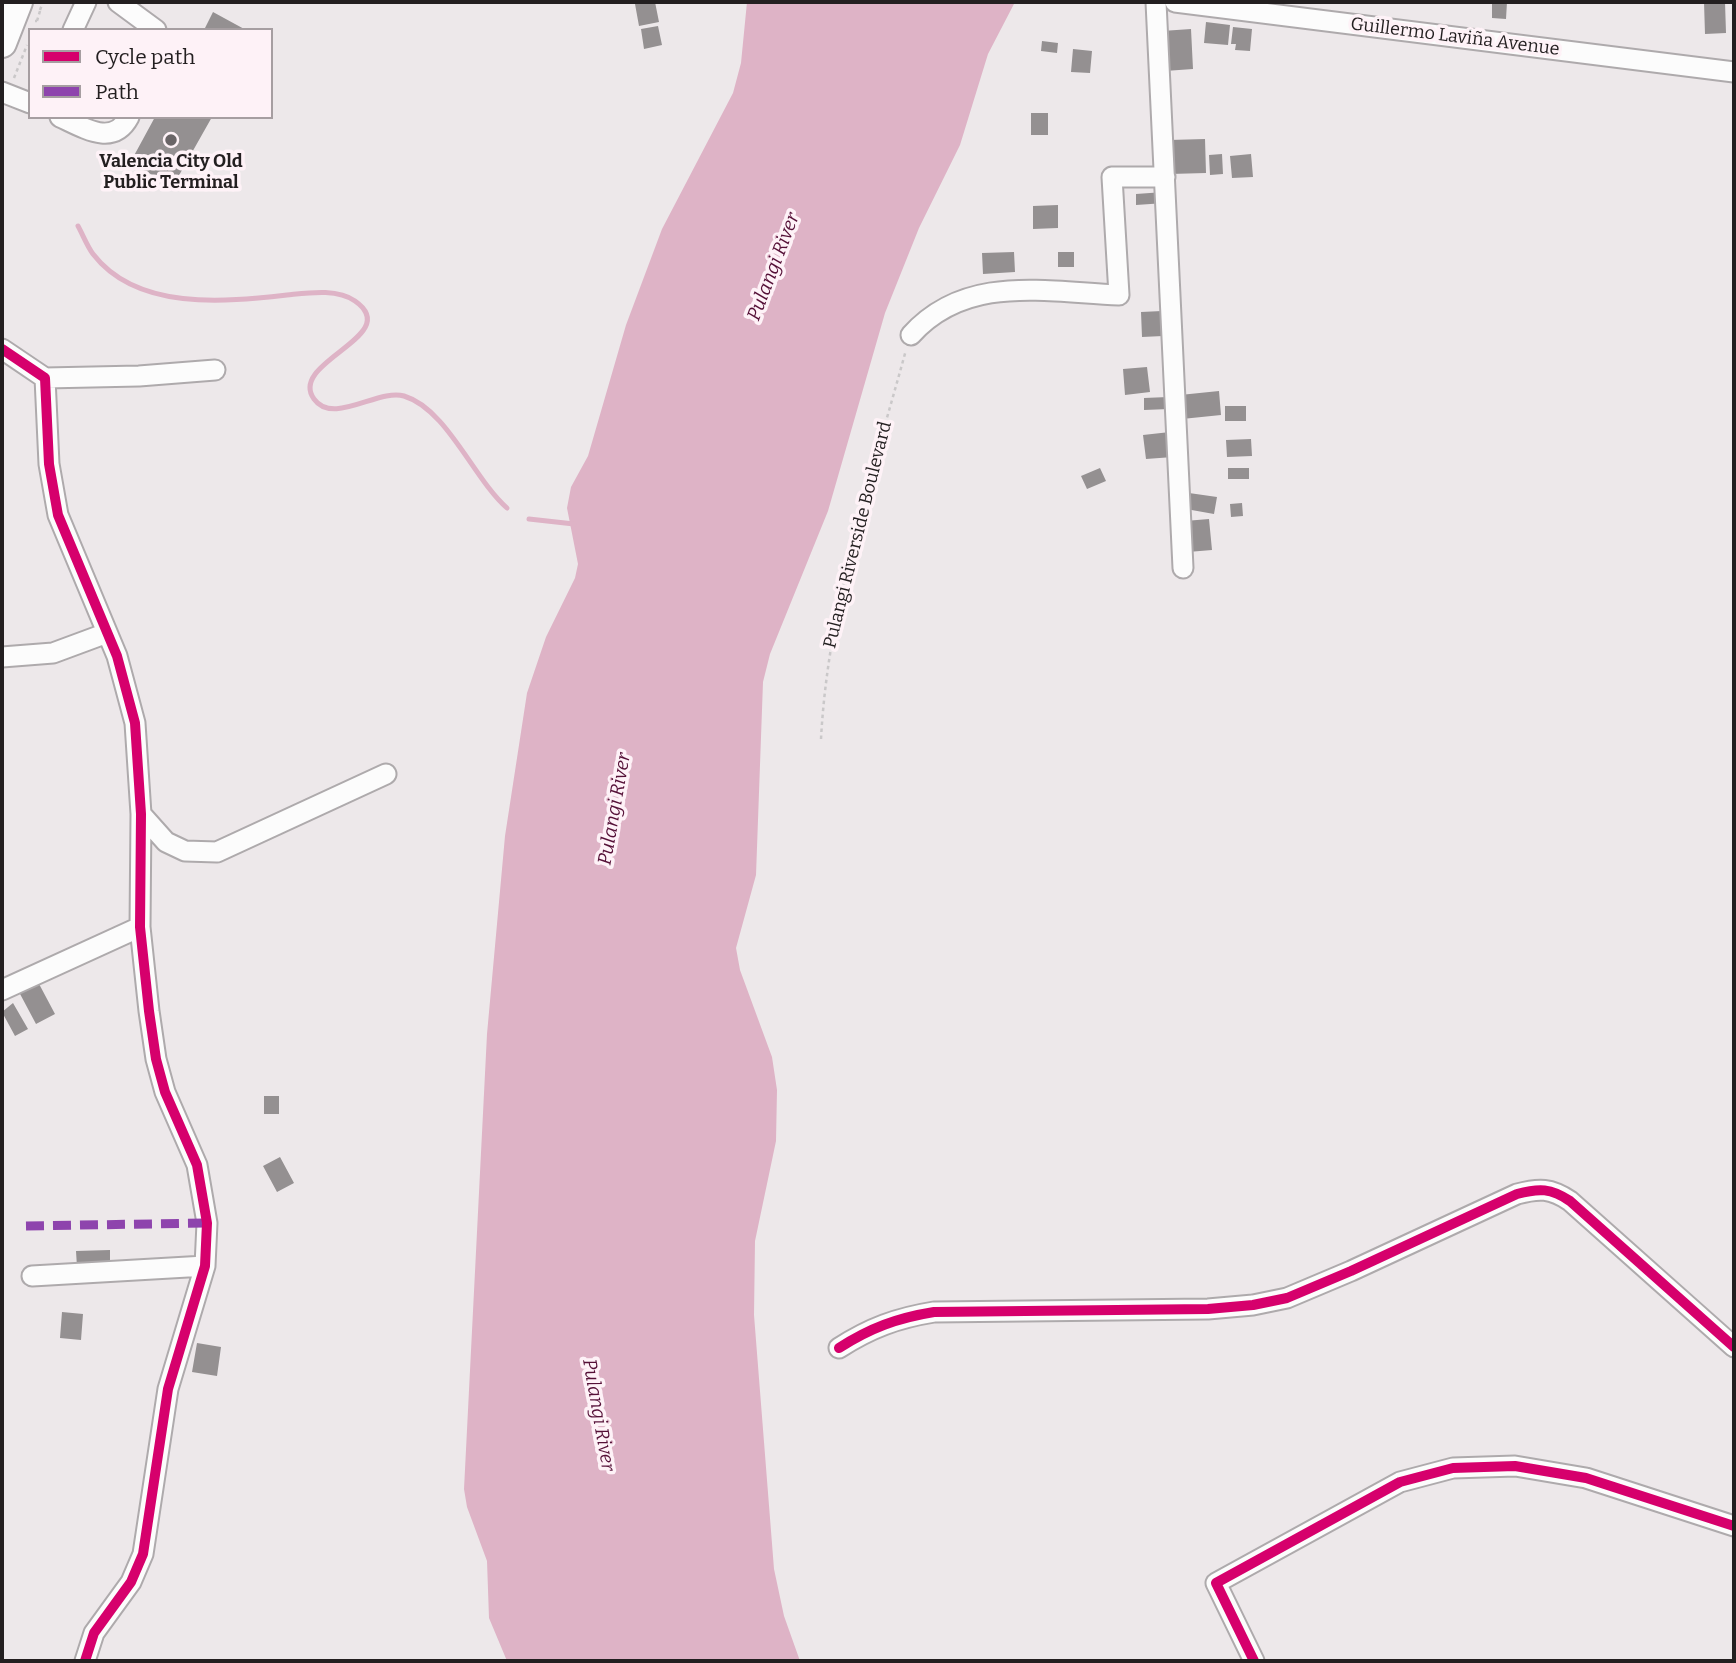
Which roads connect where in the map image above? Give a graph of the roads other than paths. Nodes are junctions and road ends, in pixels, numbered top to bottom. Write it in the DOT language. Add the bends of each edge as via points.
graph roads {
  1 [pos="86,2"];
  2 [pos="118,2"];
  3 [pos="1156,2"];
  4 [pos="1175,2"];
  5 [pos="30,14"];
  6 [pos="74,28"];
  7 [pos="153,28"];
  8 [pos="2,43"];
  9 [pos="1734,72"];
  10 [pos="5,93"];
  11 [pos="28,102"];
  12 [pos="64,119"];
  13 [pos="128,119"];
  14 [pos="1165,177"];
  15 [pos="911,335"];
  16 [pos="2,349"];
  17 [pos="215,370"];
  18 [pos="46,377"];
  19 [pos="1183,568"];
  20 [pos="107,633"];
  21 [pos="2,657"];
  22 [pos="386,774"];
  23 [pos="141,814"];
  24 [pos="140,927"];
  25 [pos="2,990"];
  26 [pos="205,1266"];
  27 [pos="32,1276"];
  28 [pos="1734,1347"];
  29 [pos="839,1348"];
  30 [pos="1734,1526"];
  31 [pos="85,1661"];
  32 [pos="1254,1661"];
  1 -- 6 [label="street"];
  2 -- 7 [label="street"];
  3 -- 14 [label="street"];
  4 -- 9 [label="street, Guillermo Laviña Avenue"];
  5 -- 8 [label="highway"];
  10 -- 11 [label="street"];
  12 -- 13 [label="street" via="108,134 118,132"];
  14 -- 15 [label="street" via="1112,177 1119,295 981,292 926,318"];
  14 -- 19 [label="street"];
  16 -- 18 [label="street"];
  17 -- 18 [label="street"];
  18 -- 20 [label="street" via="54,496"];
  20 -- 21 [label="street" via="53,653"];
  20 -- 23 [label="street" via="125,678 135,723"];
  22 -- 23 [label="street" via="217,852 185,851 166,842"];
  23 -- 24 [label="street"];
  24 -- 25 [label="street"];
  24 -- 26 [label="street" via="156,1059 205,1198"];
  26 -- 27 [label="street"];
  26 -- 31 [label="street" via="168,1389 143,1554 131,1582 94,1633"];
  28 -- 29 [label="street" via="1570,1201 1553,1190 1537,1189 1287,1298 1208,1309 934,1312 870,1328"];
  30 -- 32 [label="street" via="1586,1478 1515,1466 1453,1468 1400,1482 1216,1583"];
}
